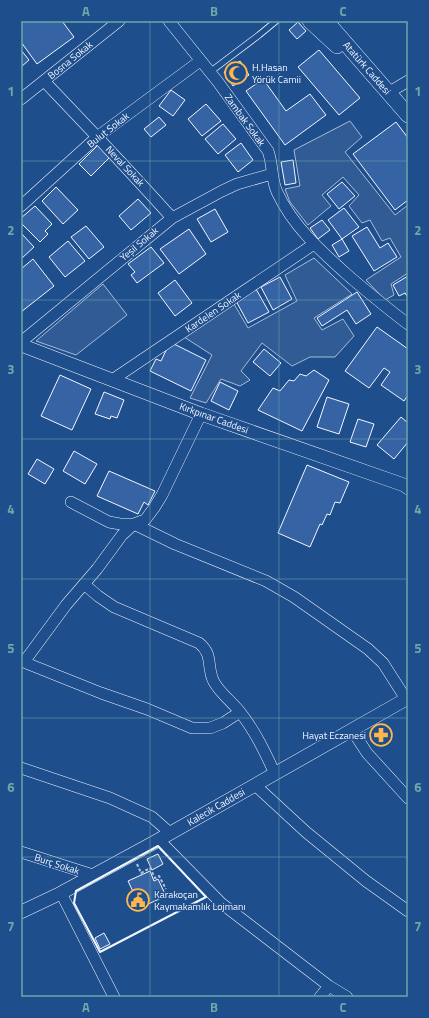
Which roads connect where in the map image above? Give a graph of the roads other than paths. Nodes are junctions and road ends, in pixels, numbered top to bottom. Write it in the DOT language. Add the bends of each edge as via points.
graph roads {
  1 [pos="119,21"];
  2 [pos="169,21"];
  3 [pos="276,21"];
  4 [pos="310,21"];
  5 [pos="326,21"];
  6 [pos="200,60"];
  7 [pos="210,72"];
  8 [pos="44,81"];
  9 [pos="408,81"];
  10 [pos="388,93"];
  11 [pos="21,100"];
  12 [pos="408,115"];
  13 [pos="97,137"];
  14 [pos="272,174"];
  15 [pos="21,206"];
  16 [pos="172,218"];
  17 [pos="314,244"];
  18 [pos="408,324"];
  19 [pos="21,344"];
  20 [pos="112,380"];
  21 [pos="201,414"];
  22 [pos="407,484"];
  23 [pos="71,502"];
  24 [pos="134,524"];
  25 [pos="84,584"];
  26 [pos="22,662"];
  27 [pos="407,699"];
  28 [pos="240,712"];
  29 [pos="352,730"];
  30 [pos="21,768"];
  31 [pos="275,774"];
  32 [pos="255,785"];
  33 [pos="408,798"];
  34 [pos="164,836"];
  35 [pos="21,852"];
  36 [pos="93,875"];
  37 [pos="61,893"];
  38 [pos="408,911"];
  39 [pos="21,912"];
  40 [pos="329,986"];
  41 [pos="114,997"];
  42 [pos="320,997"];
  43 [pos="347,997"];
  1 -- 8 [label="street, Bosna Sokak"];
  2 -- 6 [label="street, Zambak Sokak"];
  3 -- 7 [label="lane" via="260,36"];
  4 -- 10 [label="main road"];
  5 -- 10 [label="main road, Atatürk Caddesi"];
  6 -- 7 [label="street, Zambak Sokak"];
  6 -- 13 [label="street, Bulut Sokak"];
  7 -- 14 [label="street, Zambak Sokak" via="268,151"];
  8 -- 11 [label="street, Bosna Sokak"];
  8 -- 13 [label="street, Neval Sokak"];
  9 -- 10 [label="street"];
  10 -- 12 [label="main road, Atatürk Caddesi"];
  13 -- 15 [label="street, Bulut Sokak"];
  13 -- 16 [label="street, Neval Sokak"];
  14 -- 16 [label="street, Yeşil Sokak" via="229,187"];
  14 -- 17 [label="street, Zambak Sokak" via="278,194 300,228"];
  16 -- 19 [label="street, Yeşil Sokak"];
  17 -- 18 [label="street, Zambak Sokak"];
  17 -- 20 [label="street, Kardelen Sokak"];
  19 -- 20 [label="street, Kırkpınar Caddesi"];
  20 -- 21 [label="street, Kırkpınar Caddesi"];
  21 -- 22 [label="street, Kırkpınar Caddesi"];
  21 -- 24 [label="street" via="162,495 145,520"];
  23 -- 24 [label="street" via="109,522"];
  24 -- 25 [label="street" via="122,535"];
  24 -- 27 [label="street" via="266,581 294,597 368,649 383,663"];
  25 -- 26 [label="street"];
  25 -- 28 [label="street" via="114,608 199,643 209,655 214,682"];
  26 -- 28 [label="street" via="192,728 210,728"];
  27 -- 29 [label="street, Kalecik Caddesi"];
  28 -- 31 [label="street" via="257,737"];
  29 -- 31 [label="street, Kalecik Caddesi"];
  29 -- 33 [label="street" via="367,753"];
  30 -- 34 [label="street" via="110,798 152,817"];
  31 -- 32 [label="street, Kalecik Caddesi"];
  32 -- 34 [label="street, Kalecik Caddesi"];
  32 -- 38 [label="street" via="306,832"];
  34 -- 36 [label="street, Kalecik Caddesi"];
  34 -- 40 [label="street" via="221,903"];
  35 -- 36 [label="street, Burç Sokak"];
  36 -- 37 [label="street, Kalecik Caddesi"];
  37 -- 39 [label="street, Kalecik Caddesi"];
  37 -- 41 [label="street"];
  40 -- 42 [label="street"];
  40 -- 43 [label="street"];
}
